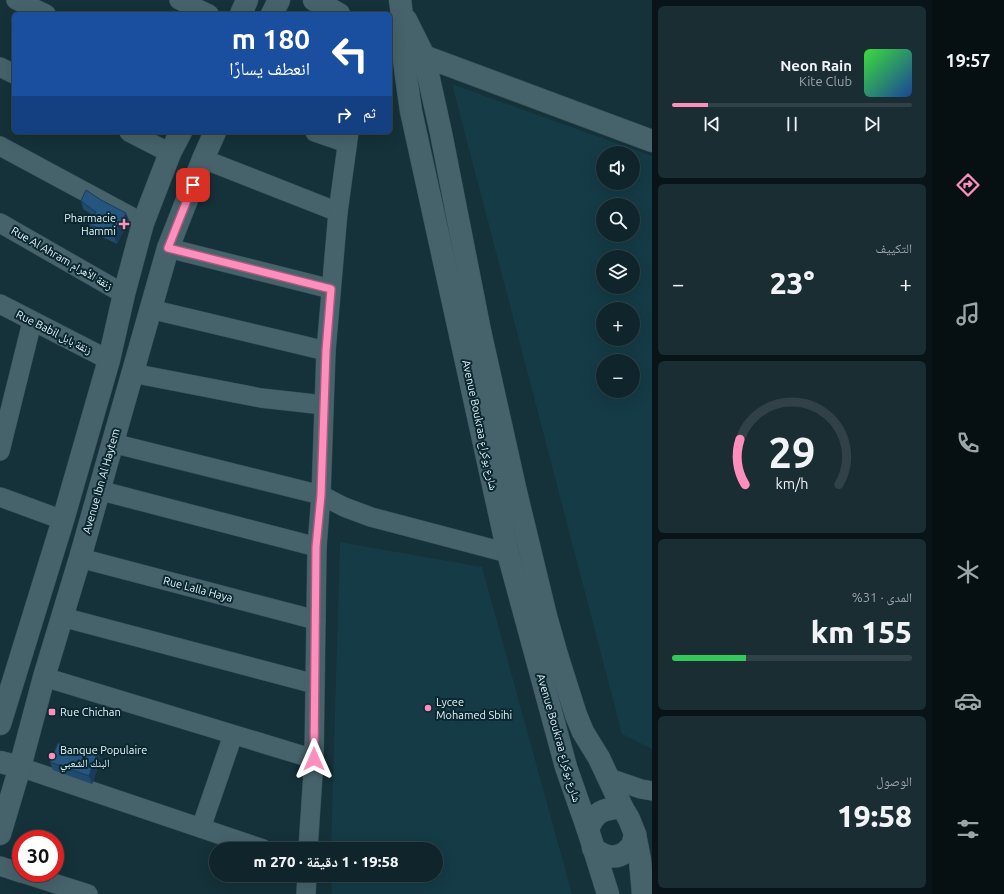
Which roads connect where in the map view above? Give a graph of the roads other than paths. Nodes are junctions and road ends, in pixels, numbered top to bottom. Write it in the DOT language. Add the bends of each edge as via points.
graph roads {
  1 [pos="16,0"];
  2 [pos="179,0"];
  3 [pos="247,0"];
  4 [pos="280,0"];
  5 [pos="314,0"];
  6 [pos="401,6"];
  7 [pos="42,12"];
  8 [pos="205,12"];
  9 [pos="242,12"];
  10 [pos="273,12"];
  11 [pos="335,12"];
  12 [pos="397,45"];
  13 [pos="424,56"];
  14 [pos="0,67"];
  15 [pos="12,73"];
  16 [pos="133,134"];
  17 [pos="180,134"];
  18 [pos="214,134"];
  19 [pos="328,134"];
  20 [pos="348,137"];
  21 [pos="652,141"];
  22 [pos="0,146"];
  23 [pos="170,153"];
  24 [pos="203,159"];
  25 [pos="338,212"];
  26 [pos="0,223"];
  27 [pos="143,223"];
  28 [pos="168,248"];
  29 [pos="331,289"];
  30 [pos="124,294"];
  31 [pos="0,304"];
  32 [pos="150,309"];
  33 [pos="32,322"];
  34 [pos="326,351"];
  35 [pos="109,360"];
  36 [pos="132,373"];
  37 [pos="8,384"];
  38 [pos="324,405"];
  39 [pos="112,443"];
  40 [pos="0,451"];
  41 [pos="98,490"];
  42 [pos="321,495"];
  43 [pos="0,497"];
  44 [pos="63,520"];
  45 [pos="316,547"];
  46 [pos="508,553"];
  47 [pos="80,558"];
  48 [pos="62,616"];
  49 [pos="316,620"];
  50 [pos="44,677"];
  51 [pos="315,684"];
  52 [pos="0,724"];
  53 [pos="233,734"];
  54 [pos="314,759"];
  55 [pos="10,764"];
  56 [pos="609,778"];
  57 [pos="652,791"];
  58 [pos="622,807"];
  59 [pos="201,828"];
  60 [pos="0,834"];
  61 [pos="635,834"];
  62 [pos="590,839"];
  63 [pos="242,842"];
  64 [pos="308,842"];
  65 [pos="648,863"];
  66 [pos="0,866"];
  67 [pos="12,870"];
  68 [pos="50,882"];
  69 [pos="306,882"];
  70 [pos="643,893"];
  71 [pos="88,894"];
  72 [pos="306,894"];
  73 [pos="608,894"];
  1 -- 7 [label="street"];
  2 -- 8 [label="street"];
  3 -- 9 [label="street"];
  4 -- 10 [label="street"];
  5 -- 11 [label="street"];
  6 -- 12 [label="street, Avenue Boukraa شارع بوكراع"];
  6 -- 13 [label="street, Avenue Boukraa شارع بوكراع"];
  12 -- 13 [label="street"];
  12 -- 46 [label="street, Avenue Boukraa شارع بوكراع"];
  13 -- 21 [label="street"];
  13 -- 56 [label="street, Avenue Boukraa شارع بوكراع" via="480,331 546,616 576,715"];
  14 -- 15 [label="street"];
  16 -- 23 [label="street"];
  17 -- 23 [label="street"];
  18 -- 24 [label="street, Avenue Ibn Al Haytem"];
  19 -- 20 [label="street"];
  20 -- 25 [label="street"];
  22 -- 27 [label="street"];
  23 -- 27 [label="street"];
  24 -- 25 [label="street"];
  24 -- 28 [label="street, Avenue Ibn Al Haytem"];
  25 -- 29 [label="street"];
  26 -- 30 [label="street, Rue Al Ahram زنقة الأهرام"];
  27 -- 30 [label="street"];
  28 -- 29 [label="street"];
  28 -- 32 [label="street, Avenue Ibn Al Haytem"];
  29 -- 34 [label="street"];
  30 -- 35 [label="street"];
  31 -- 33 [label="street, Rue Babil زنقة بابل"];
  32 -- 34 [label="street"];
  32 -- 36 [label="street, Avenue Ibn Al Haytem"];
  33 -- 35 [label="street, Rue Babil زنقة بابل"];
  33 -- 37 [label="street"];
  34 -- 38 [label="street"];
  35 -- 44 [label="street"];
  36 -- 38 [label="street" via="261,398"];
  36 -- 39 [label="street, Avenue Ibn Al Haytem"];
  37 -- 40 [label="street"];
  38 -- 42 [label="street"];
  39 -- 41 [label="street, Avenue Ibn Al Haytem"];
  39 -- 42 [label="street"];
  41 -- 45 [label="street"];
  41 -- 47 [label="street, Avenue Ibn Al Haytem"];
  42 -- 45 [label="street"];
  42 -- 46 [label="street" via="371,517"];
  43 -- 44 [label="street"];
  44 -- 52 [label="street"];
  45 -- 49 [label="street"];
  46 -- 62 [label="street, Avenue Boukraa شارع بوكراع" via="566,768"];
  47 -- 48 [label="street, Avenue Ibn Al Haytem"];
  47 -- 49 [label="street, Rue Lalla Haya"];
  48 -- 50 [label="street, Avenue Ibn Al Haytem"];
  48 -- 51 [label="street"];
  49 -- 51 [label="street"];
  50 -- 53 [label="street"];
  50 -- 55 [label="street, Avenue Ibn Al Haytem"];
  51 -- 54 [label="street"];
  53 -- 54 [label="street"];
  53 -- 59 [label="street"];
  54 -- 64 [label="street"];
  55 -- 59 [label="street"];
  55 -- 60 [label="street, Avenue Ibn Al Haytem"];
  56 -- 57 [label="street"];
  56 -- 58 [label="street, Avenue Boukraa شارع بوكراع"];
  58 -- 61 [label="street"];
  58 -- 62 [label="street" via="610,808 594,816 590,822"];
  59 -- 63 [label="street"];
  61 -- 62 [label="street" via="632,846 624,854 616,856 599,853"];
  61 -- 65 [label="street"];
  62 -- 73 [label="street, Avenue Boukraa شارع بوكراع"];
  65 -- 70 [label="street"];
  66 -- 67 [label="street"];
  68 -- 71 [label="street"];
  69 -- 72 [label="street"];
}
